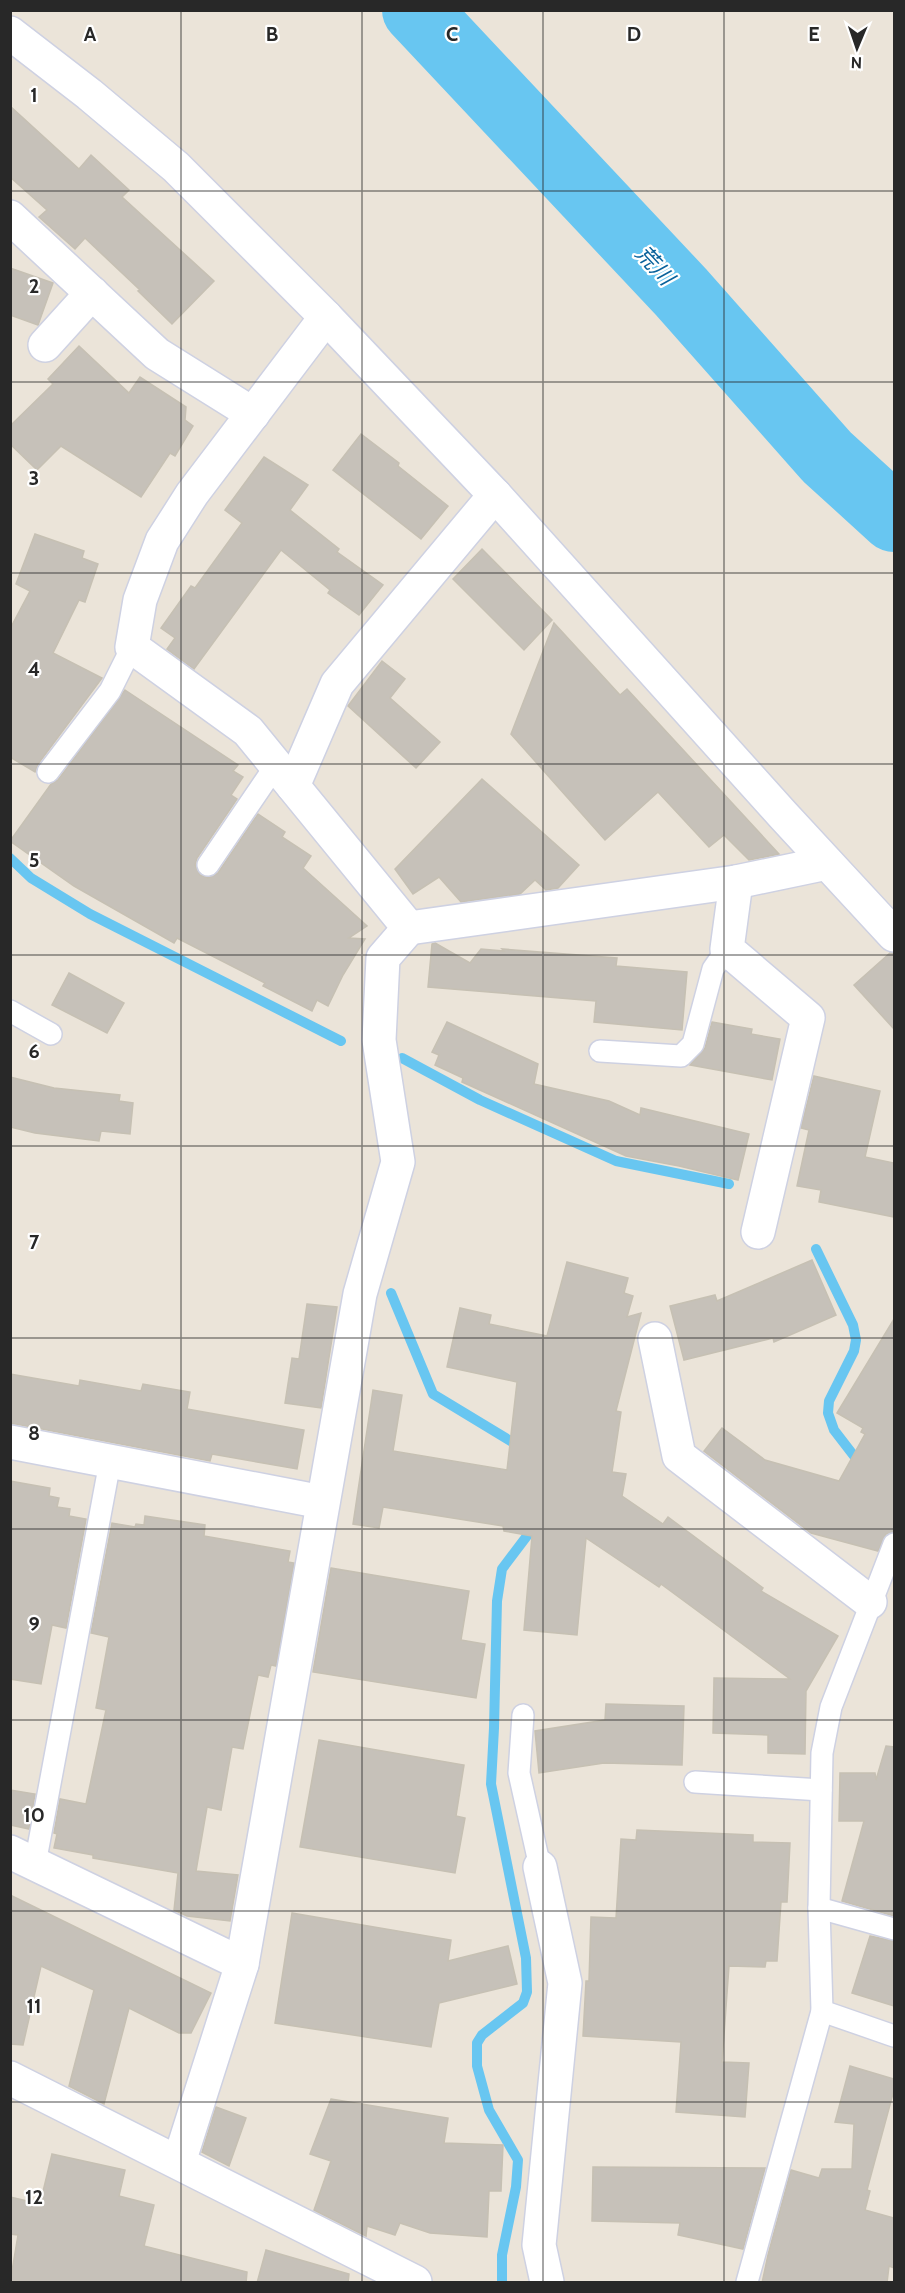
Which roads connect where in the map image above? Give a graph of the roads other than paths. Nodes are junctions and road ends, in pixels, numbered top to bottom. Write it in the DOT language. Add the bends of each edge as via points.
graph roads {
  1 [pos="10,33"];
  2 [pos="10,217"];
  3 [pos="92,293"];
  4 [pos="326,317"];
  5 [pos="45,345"];
  6 [pos="253,414"];
  7 [pos="495,495"];
  8 [pos="132,647"];
  9 [pos="48,772"];
  10 [pos="284,776"];
  11 [pos="827,863"];
  12 [pos="208,865"];
  13 [pos="736,882"];
  14 [pos="408,928"];
  15 [pos="894,935"];
  16 [pos="727,949"];
  17 [pos="10,1011"];
  18 [pos="51,1034"];
  19 [pos="600,1051"];
  20 [pos="758,1232"];
  21 [pos="655,1339"];
  22 [pos="10,1442"];
  23 [pos="110,1462"];
  24 [pos="322,1502"];
  25 [pos="894,1544"];
  26 [pos="870,1602"];
  27 [pos="523,1715"];
  28 [pos="695,1782"];
  29 [pos="821,1790"];
  30 [pos="23,1858"];
  31 [pos="540,1868"];
  32 [pos="819,1908"];
  33 [pos="894,1929"];
  34 [pos="242,1964"];
  35 [pos="822,2011"];
  36 [pos="894,2036"];
  37 [pos="10,2078"];
  38 [pos="178,2162"];
  39 [pos="415,2283"];
  40 [pos="547,2283"];
  41 [pos="747,2283"];
  1 -- 4 [label="street" via="176,167"];
  2 -- 3 [label="street"];
  3 -- 5 [label="street"];
  3 -- 6 [label="street" via="157,354"];
  4 -- 6 [label="street"];
  4 -- 7 [label="street"];
  6 -- 8 [label="street" via="162,541 140,600"];
  7 -- 10 [label="street" via="337,684"];
  7 -- 11 [label="street"];
  8 -- 9 [label="lane" via="110,691"];
  8 -- 10 [label="street" via="248,731"];
  10 -- 12 [label="lane"];
  10 -- 14 [label="street"];
  11 -- 13 [label="street"];
  11 -- 15 [label="street"];
  13 -- 14 [label="street"];
  13 -- 16 [label="street"];
  14 -- 24 [label="street" via="383,958 379,1040 398,1162 360,1294"];
  16 -- 19 [label="lane" via="713,969 693,1044 681,1056"];
  16 -- 20 [label="street" via="808,1018"];
  17 -- 18 [label="lane"];
  21 -- 26 [label="street" via="678,1456"];
  22 -- 23 [label="street"];
  23 -- 24 [label="street"];
  23 -- 30 [label="lane"];
  24 -- 34 [label="street"];
  25 -- 26 [label="lane"];
  26 -- 29 [label="lane" via="831,1707 822,1753"];
  27 -- 31 [label="lane" via="519,1773"];
  28 -- 29 [label="lane"];
  29 -- 32 [label="lane"];
  30 -- 34 [label="street"];
  31 -- 40 [label="street" via="565,1983 539,2245"];
  32 -- 33 [label="lane"];
  32 -- 35 [label="lane"];
  34 -- 38 [label="street"];
  35 -- 36 [label="lane"];
  35 -- 41 [label="lane"];
  37 -- 38 [label="street"];
  38 -- 39 [label="street"];
}
